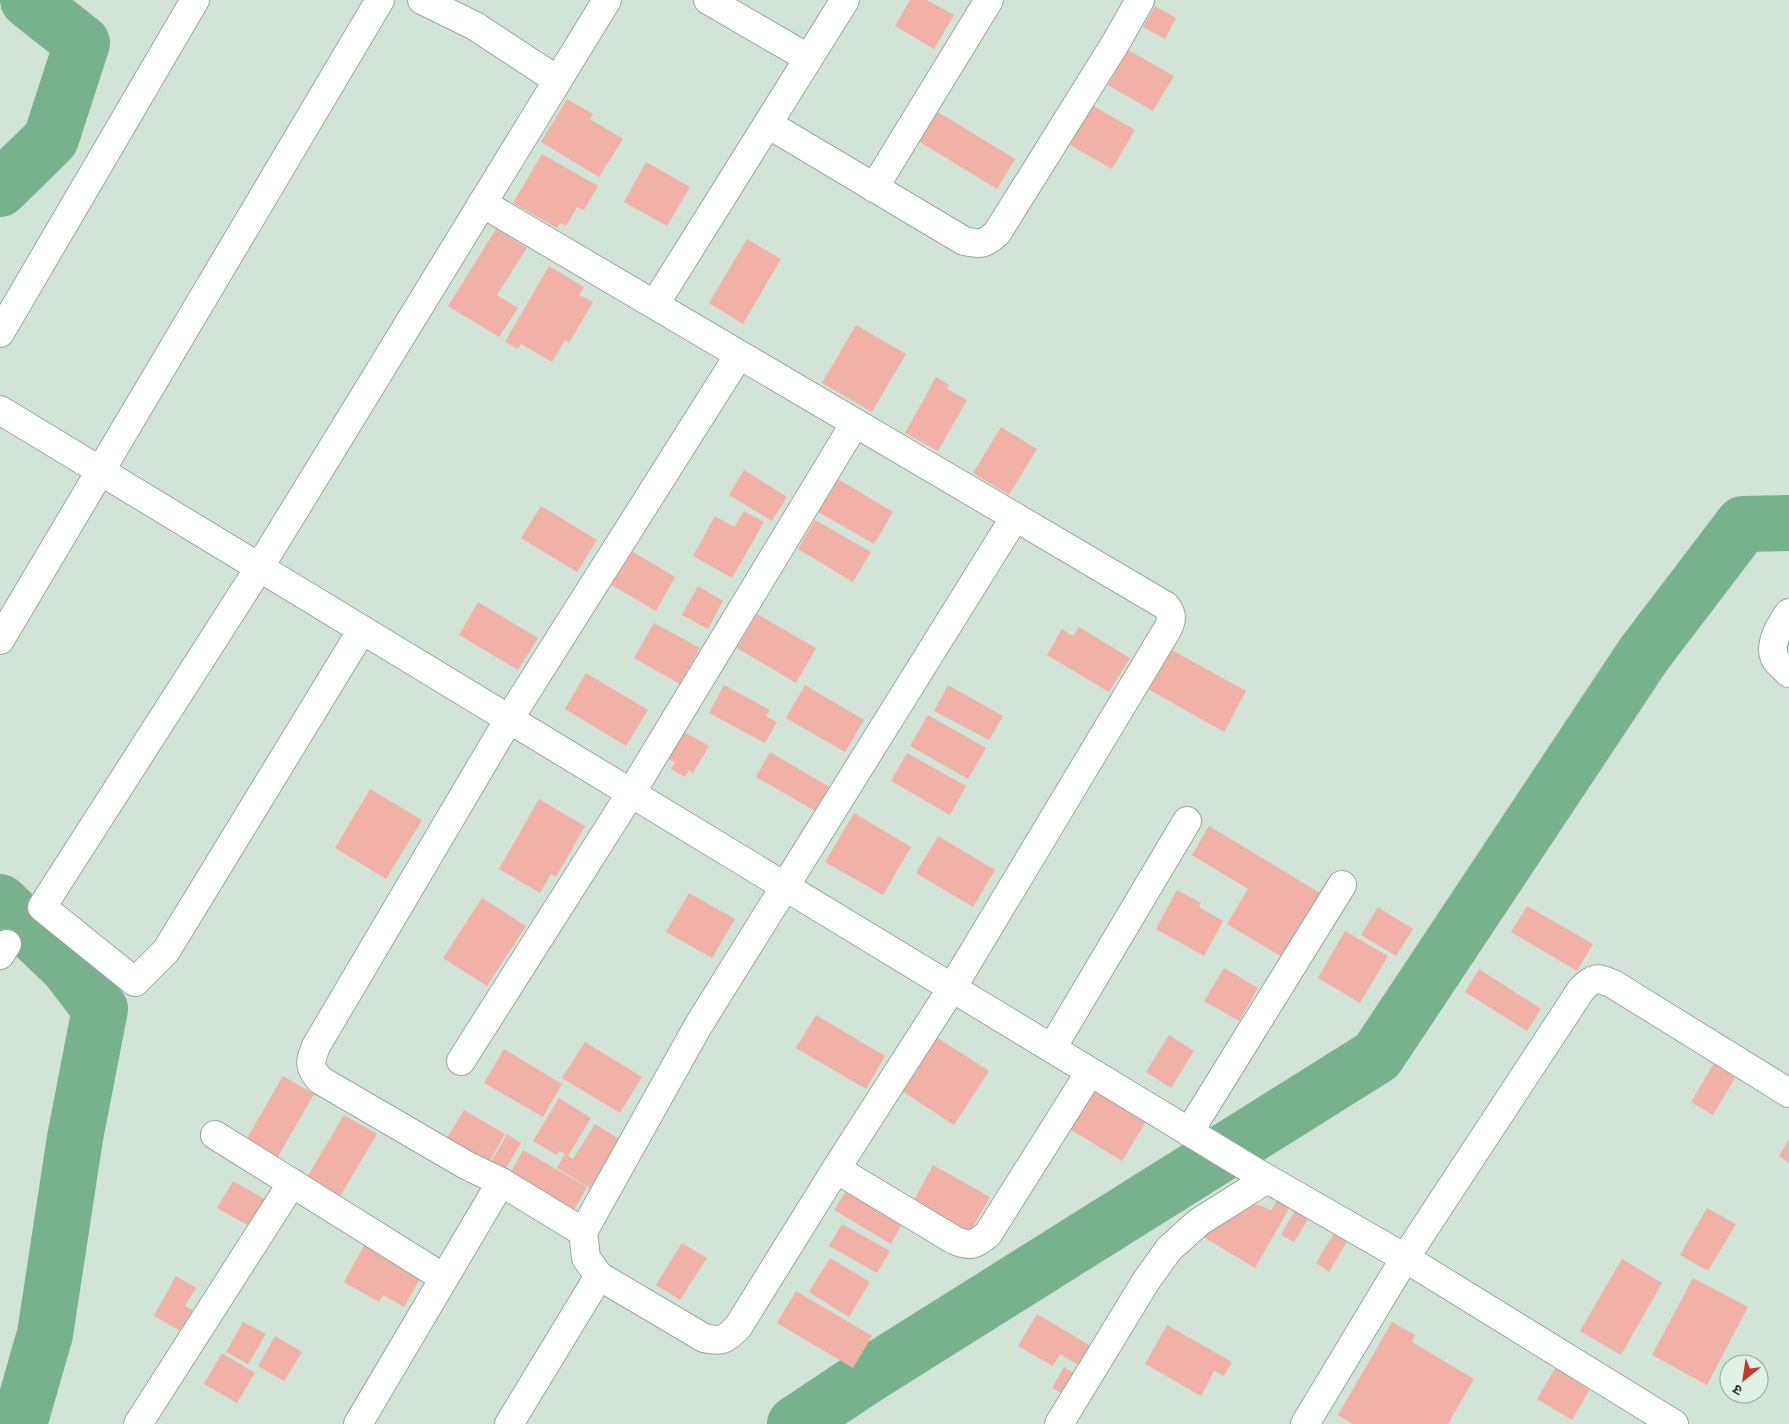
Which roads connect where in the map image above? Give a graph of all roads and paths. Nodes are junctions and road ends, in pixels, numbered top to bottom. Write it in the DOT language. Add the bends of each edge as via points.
graph roads {
  1 [pos="196,0"];
  2 [pos="380,0"];
  3 [pos="422,0"];
  4 [pos="607,0"];
  5 [pos="708,0"];
  6 [pos="845,0"];
  7 [pos="988,0"];
  8 [pos="1140,0"];
  9 [pos="808,58"];
  10 [pos="557,80"];
  11 [pos="768,124"];
  12 [pos="874,188"];
  13 [pos="482,203"];
  14 [pos="655,304"];
  15 [pos="0,333"];
  16 [pos="739,355"];
  17 [pos="0,410"];
  18 [pos="854,423"];
  19 [pos="100,471"];
  20 [pos="1015,517"];
  21 [pos="259,568"];
  22 [pos="1789,613"];
  23 [pos="362,630"];
  24 [pos="0,640"];
  25 [pos="1789,673"];
  26 [pos="509,719"];
  27 [pos="631,793"];
  28 [pos="1187,821"];
  29 [pos="1342,885"];
  30 [pos="784,886"];
  31 [pos="952,988"];
  32 [pos="1052,1048"];
  33 [pos="462,1061"];
  34 [pos="1090,1072"];
  35 [pos="1789,1093"];
  36 [pos="215,1135"];
  37 [pos="1195,1136"];
  38 [pos="836,1169"];
  39 [pos="1262,1176"];
  40 [pos="501,1182"];
  41 [pos="292,1183"];
  42 [pos="583,1232"];
  43 [pos="1405,1258"];
  44 [pos="598,1276"];
  45 [pos="444,1278"];
  46 [pos="138,1424"];
  47 [pos="358,1424"];
  48 [pos="509,1424"];
  49 [pos="1059,1424"];
  50 [pos="1305,1424"];
  51 [pos="1674,1424"];
  1 -- 15 [label="street"];
  2 -- 19 [label="street"];
  3 -- 10 [label="street" via="475,26"];
  4 -- 10 [label="street"];
  5 -- 9 [label="street"];
  6 -- 9 [label="street"];
  7 -- 12 [label="street"];
  8 -- 12 [label="street" via="998,233 988,242 964,241"];
  9 -- 11 [label="street"];
  10 -- 13 [label="street"];
  11 -- 12 [label="street"];
  11 -- 14 [label="street"];
  13 -- 14 [label="street"];
  13 -- 21 [label="street"];
  14 -- 16 [label="street"];
  16 -- 18 [label="street"];
  16 -- 26 [label="street"];
  17 -- 19 [label="street"];
  18 -- 20 [label="street"];
  18 -- 27 [label="street"];
  19 -- 21 [label="street"];
  19 -- 24 [label="street"];
  20 -- 30 [label="street"];
  20 -- 31 [label="street" via="1166,606 1171,613 1171,621"];
  21 -- 23 [label="street"];
  21 -- 23 [label="street" via="42,907 135,982 166,951"];
  22 -- 25 [label="street" via="1773,647 1774,657"];
  23 -- 26 [label="street"];
  26 -- 27 [label="street"];
  26 -- 40 [label="street" via="316,1046 310,1062 320,1080"];
  27 -- 30 [label="street"];
  27 -- 33 [label="street"];
  28 -- 32 [label="street"];
  29 -- 37 [label="street"];
  30 -- 31 [label="street"];
  30 -- 42 [label="street" via="698,1026"];
  31 -- 32 [label="street"];
  31 -- 38 [label="street"];
  32 -- 34 [label="street"];
  34 -- 37 [label="street"];
  34 -- 38 [label="street" via="988,1234 977,1243 965,1245 954,1240"];
  35 -- 43 [label="street" via="1613,984 1601,978 1589,981"];
  36 -- 41 [label="street"];
  37 -- 39 [label="street"];
  38 -- 44 [label="street" via="738,1328 718,1342 704,1338"];
  39 -- 43 [label="street"];
  39 -- 49 [label="street" via="1199,1222 1169,1249"];
  40 -- 42 [label="street"];
  40 -- 45 [label="street"];
  41 -- 45 [label="street"];
  41 -- 46 [label="street"];
  42 -- 44 [label="street" via="586,1258"];
  43 -- 50 [label="street"];
  43 -- 51 [label="street"];
  44 -- 48 [label="street"];
  45 -- 47 [label="street"];
}
